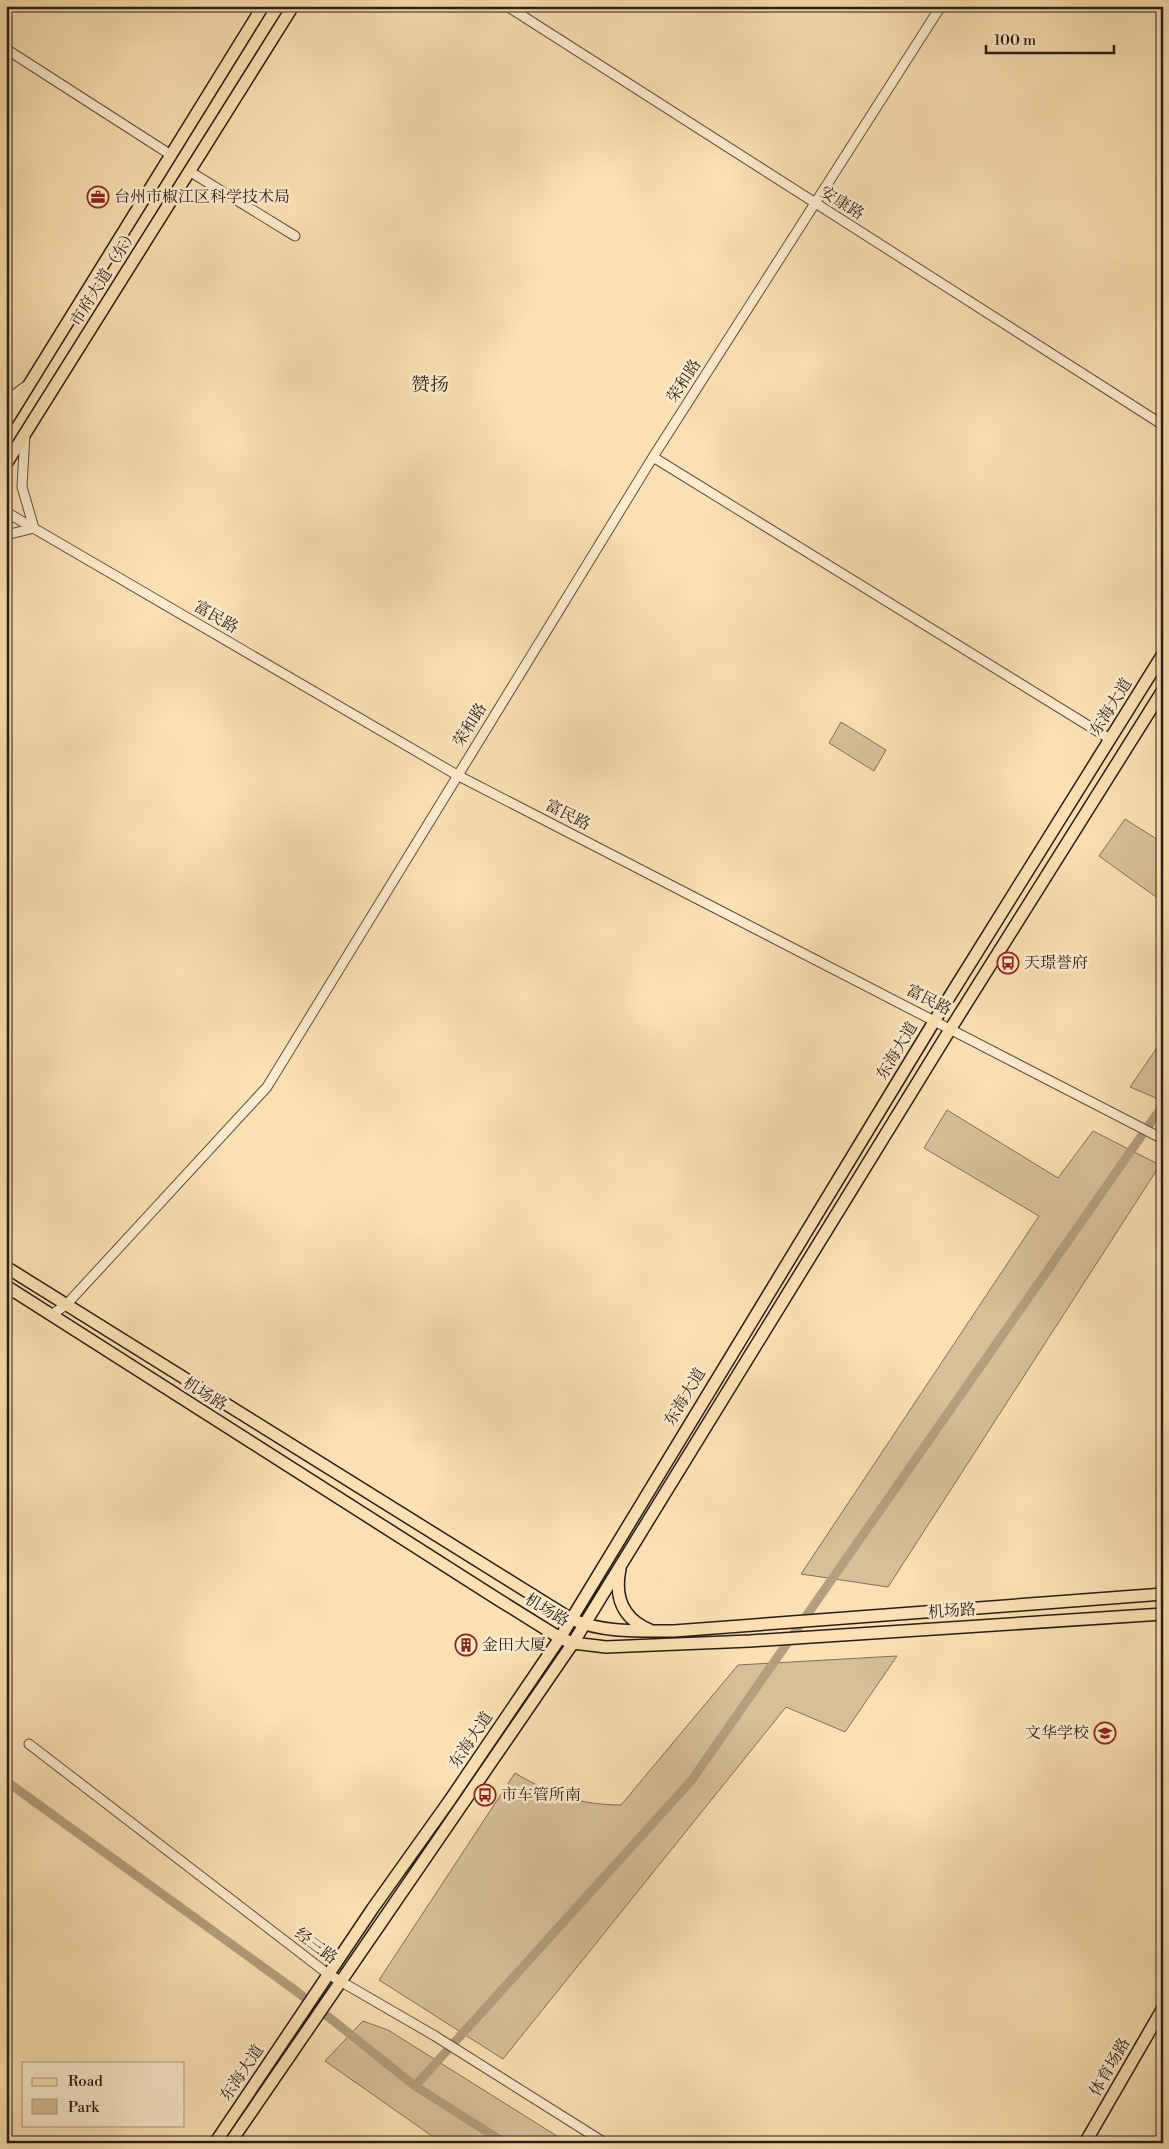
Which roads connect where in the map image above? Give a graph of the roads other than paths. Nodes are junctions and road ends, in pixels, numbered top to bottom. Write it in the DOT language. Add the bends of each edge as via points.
graph roads {
  1 [pos="263,6"];
  2 [pos="293,6"];
  3 [pos="507,6"];
  4 [pos="941,6"];
  5 [pos="6,49"];
  6 [pos="171,155"];
  7 [pos="189,171"];
  8 [pos="815,204"];
  9 [pos="295,236"];
  10 [pos="30,383"];
  11 [pos="6,402"];
  12 [pos="6,422"];
  13 [pos="1163,425"];
  14 [pos="25,433"];
  15 [pos="653,457"];
  16 [pos="6,464"];
  17 [pos="6,512"];
  18 [pos="34,528"];
  19 [pos="6,535"];
  20 [pos="1163,654"];
  21 [pos="1163,690"];
  22 [pos="1110,739"];
  23 [pos="457,775"];
  24 [pos="935,1020"];
  25 [pos="951,1028"];
  26 [pos="1162,1139"];
  27 [pos="6,1267"];
  28 [pos="6,1286"];
  29 [pos="66,1304"];
  30 [pos="51,1315"];
  31 [pos="621,1563"];
  32 [pos="1163,1594"];
  33 [pos="1163,1614"];
  34 [pos="570,1619"];
  35 [pos="584,1625"];
  36 [pos="654,1632"];
  37 [pos="560,1638"];
  38 [pos="573,1642"];
  39 [pos="29,1744"];
  40 [pos="328,1974"];
  41 [pos="336,1986"];
  42 [pos="1163,2008"];
  43 [pos="215,2143"];
  44 [pos="230,2143"];
  45 [pos="604,2143"];
  46 [pos="1085,2143"];
  1 -- 6 [label="main road, 市府大道（东）"];
  2 -- 7 [label="main road, 市府大道（东）"];
  3 -- 8 [label="street, 安康路"];
  4 -- 8 [label="street, 荣和路"];
  5 -- 6 [label="street"];
  6 -- 10 [label="main road, 市府大道（东）"];
  7 -- 9 [label="street"];
  7 -- 14 [label="main road, 市府大道（东）"];
  8 -- 13 [label="street, 安康路"];
  8 -- 15 [label="street, 荣和路"];
  10 -- 11 [label="street"];
  10 -- 12 [label="main road, 市府大道（东）"];
  14 -- 16 [label="main road, 市府大道（东）"];
  14 -- 18 [label="street" via="22,487"];
  15 -- 22 [label="street"];
  15 -- 23 [label="street, 荣和路"];
  17 -- 18 [label="street, 富民路"];
  18 -- 19 [label="street"];
  18 -- 23 [label="street, 富民路"];
  20 -- 22 [label="main road, 东海大道"];
  21 -- 25 [label="main road, 东海大道"];
  22 -- 24 [label="main road, 东海大道"];
  23 -- 24 [label="street, 富民路"];
  23 -- 29 [label="street, 荣和路" via="267,1087"];
  24 -- 25 [label="street, 富民路"];
  24 -- 34 [label="main road, 东海大道"];
  25 -- 26 [label="street, 富民路"];
  25 -- 31 [label="main road, 东海大道"];
  27 -- 29 [label="main road, 机场路"];
  28 -- 30 [label="main road, 机场路"];
  29 -- 30 [label="street, 荣和路"];
  29 -- 34 [label="main road, 机场路"];
  30 -- 37 [label="main road, 机场路"];
  31 -- 35 [label="main road, 东海大道"];
  31 -- 36 [label="main road" via="617,1594 622,1609 631,1619"];
  32 -- 36 [label="main road, 机场路"];
  33 -- 38 [label="main road, 机场路" via="750,1641 606,1647"];
  34 -- 35 [label="main road, 机场路"];
  34 -- 37 [label="main road, 东海大道"];
  35 -- 36 [label="main road, 机场路" via="618,1631"];
  35 -- 38 [label="main road, 东海大道"];
  37 -- 38 [label="main road, 机场路"];
  37 -- 40 [label="main road, 东海大道"];
  38 -- 41 [label="main road, 东海大道"];
  39 -- 40 [label="street, 经三路"];
  40 -- 41 [label="street, 经三路"];
  40 -- 43 [label="main road, 东海大道"];
  41 -- 44 [label="main road, 东海大道"];
  41 -- 45 [label="street, 经三路" via="435,2036"];
  42 -- 46 [label="main road, 体育场路"];
}
